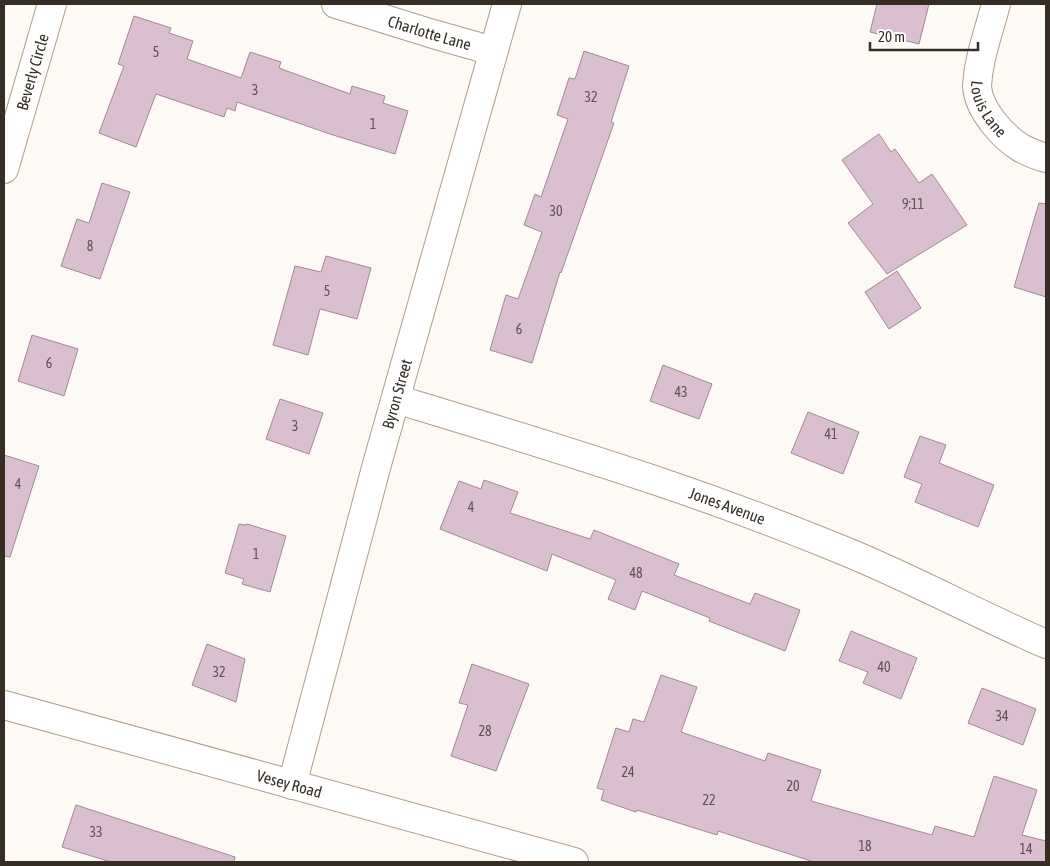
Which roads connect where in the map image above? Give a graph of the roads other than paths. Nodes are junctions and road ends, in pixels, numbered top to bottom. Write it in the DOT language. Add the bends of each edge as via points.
graph roads {
  1 [pos="52,4"];
  2 [pos="336,4"];
  3 [pos="507,4"];
  4 [pos="996,4"];
  5 [pos="493,51"];
  6 [pos="1046,158"];
  7 [pos="4,169"];
  8 [pos="396,399"];
  9 [pos="1046,644"];
  10 [pos="4,705"];
  11 [pos="292,785"];
  12 [pos="574,862"];
  1 -- 7 [label="street, Beverly Circle"];
  2 -- 5 [label="street, Charlotte Lane"];
  3 -- 5 [label="street, Byron Street"];
  4 -- 6 [label="street, Louis Lane" via="979,68 977,87 982,104 1005,136 1021,148"];
  5 -- 8 [label="street, Byron Street"];
  8 -- 9 [label="street, Jones Avenue" via="717,502 848,553"];
  8 -- 11 [label="street, Byron Street"];
  10 -- 11 [label="street, Vesey Road"];
  11 -- 12 [label="street, Vesey Road"];
}
